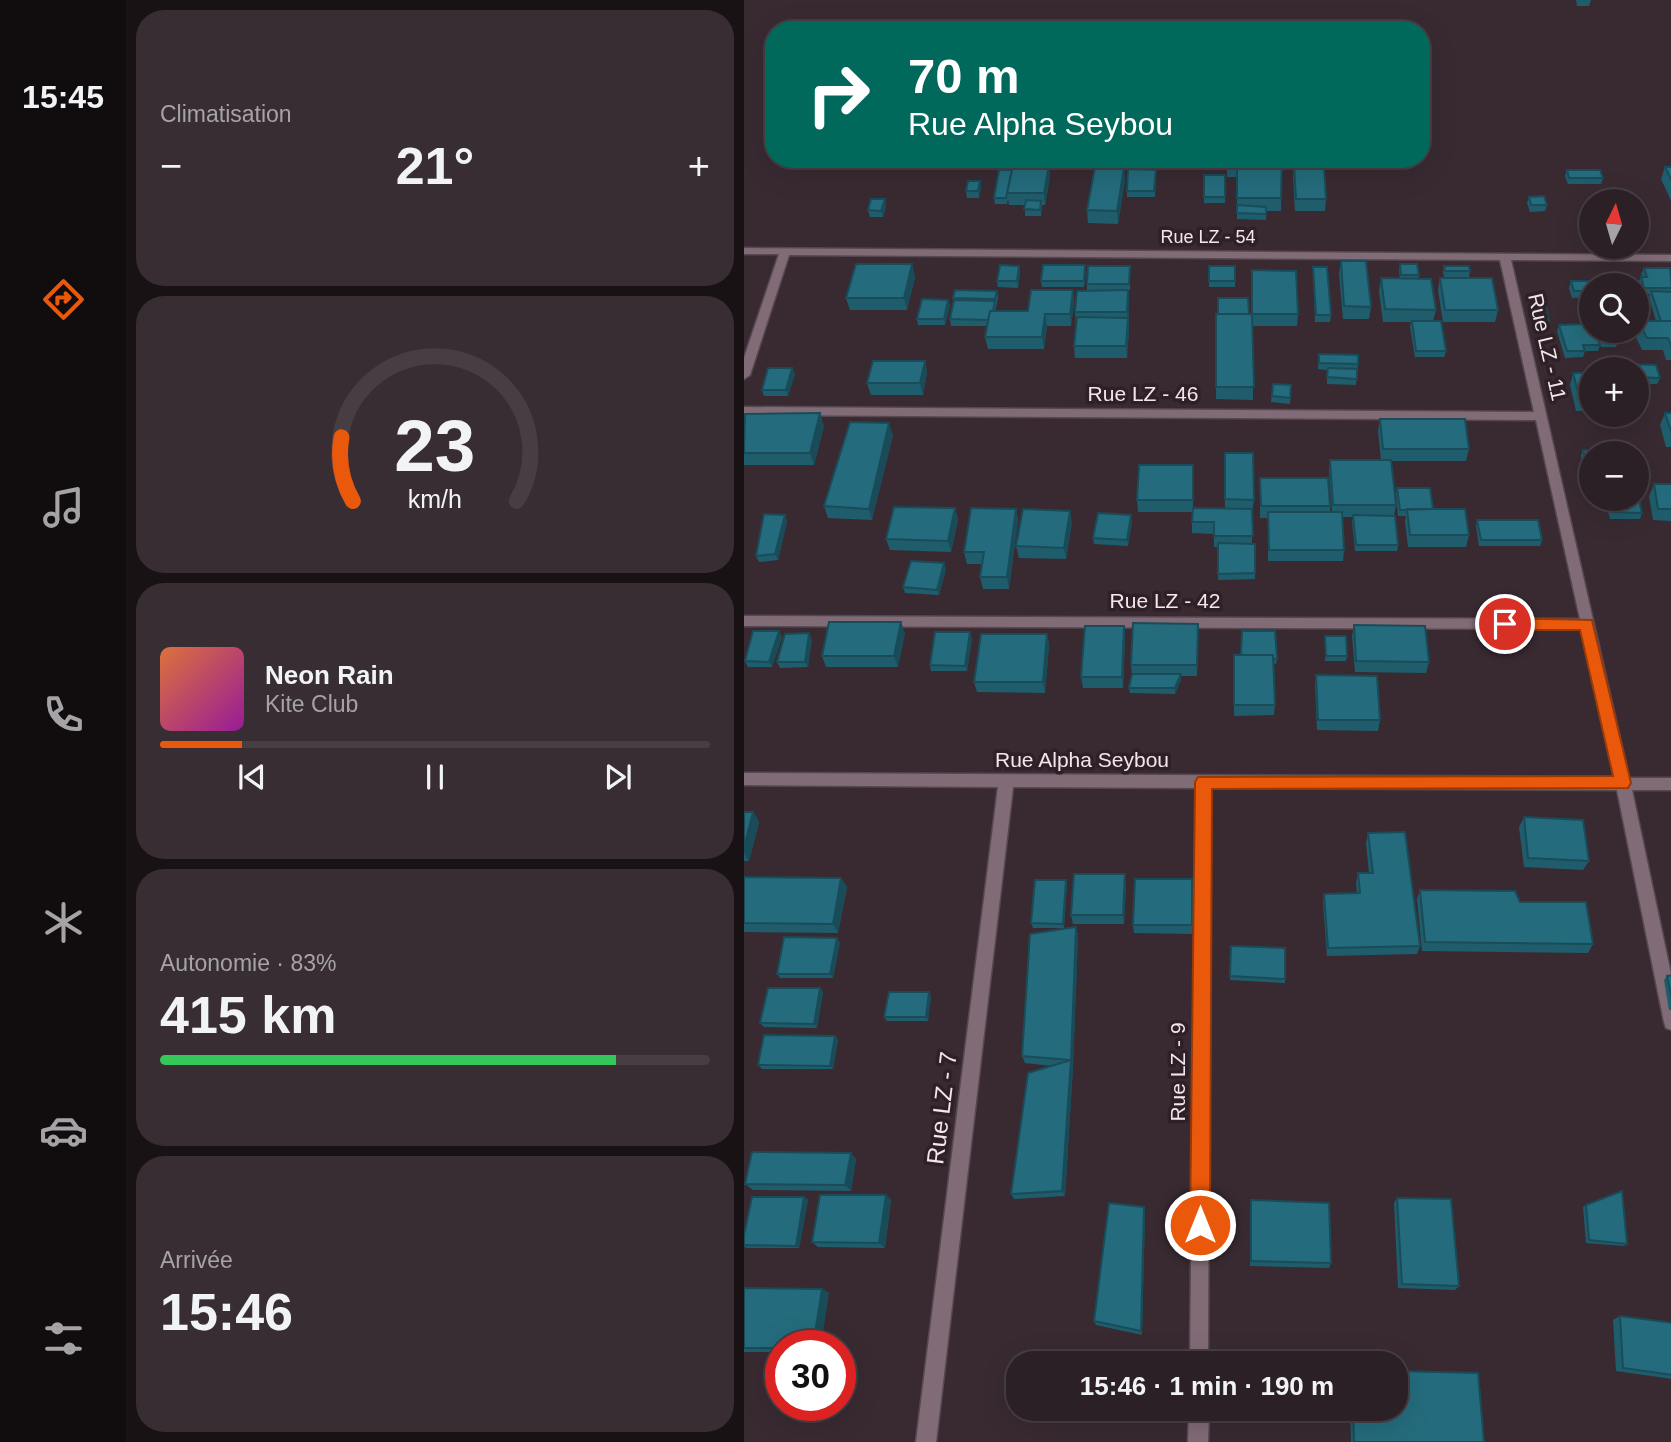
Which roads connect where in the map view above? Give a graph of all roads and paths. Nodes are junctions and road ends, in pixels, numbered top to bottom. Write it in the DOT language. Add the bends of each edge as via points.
graph roads {
  1 [pos="744,251"];
  2 [pos="785,251"];
  3 [pos="1505,257"];
  4 [pos="1671,258"];
  5 [pos="744,376"];
  6 [pos="744,411"];
  7 [pos="1542,416"];
  8 [pos="744,621"];
  9 [pos="1586,624"];
  10 [pos="744,779"];
  11 [pos="1006,780"];
  12 [pos="1204,782"];
  13 [pos="1623,783"];
  14 [pos="1671,784"];
  15 [pos="1671,1021"];
  16 [pos="1199,1351"];
  17 [pos="1199,1421"];
  18 [pos="926,1442"];
  19 [pos="1198,1442"];
  1 -- 2 [label="street, Rue LZ - 54"];
  2 -- 3 [label="street, Rue LZ - 54"];
  2 -- 5 [label="street"];
  3 -- 4 [label="street, Rue LZ - 54"];
  3 -- 7 [label="street, Rue LZ - 11"];
  6 -- 7 [label="street, Rue LZ - 46"];
  7 -- 9 [label="street, Rue LZ - 11"];
  8 -- 9 [label="street, Rue LZ - 42"];
  9 -- 13 [label="street, Rue LZ - 11"];
  10 -- 11 [label="street, Rue Alpha Seybou"];
  11 -- 12 [label="street, Rue Alpha Seybou"];
  11 -- 18 [label="street, Rue LZ - 7"];
  12 -- 13 [label="street, Rue Alpha Seybou"];
  12 -- 16 [label="street, Rue LZ - 9"];
  13 -- 14 [label="street, Rue Alpha Seybou"];
  13 -- 15 [label="street, Rue LZ - 11"];
  17 -- 19 [label="street"];
}
